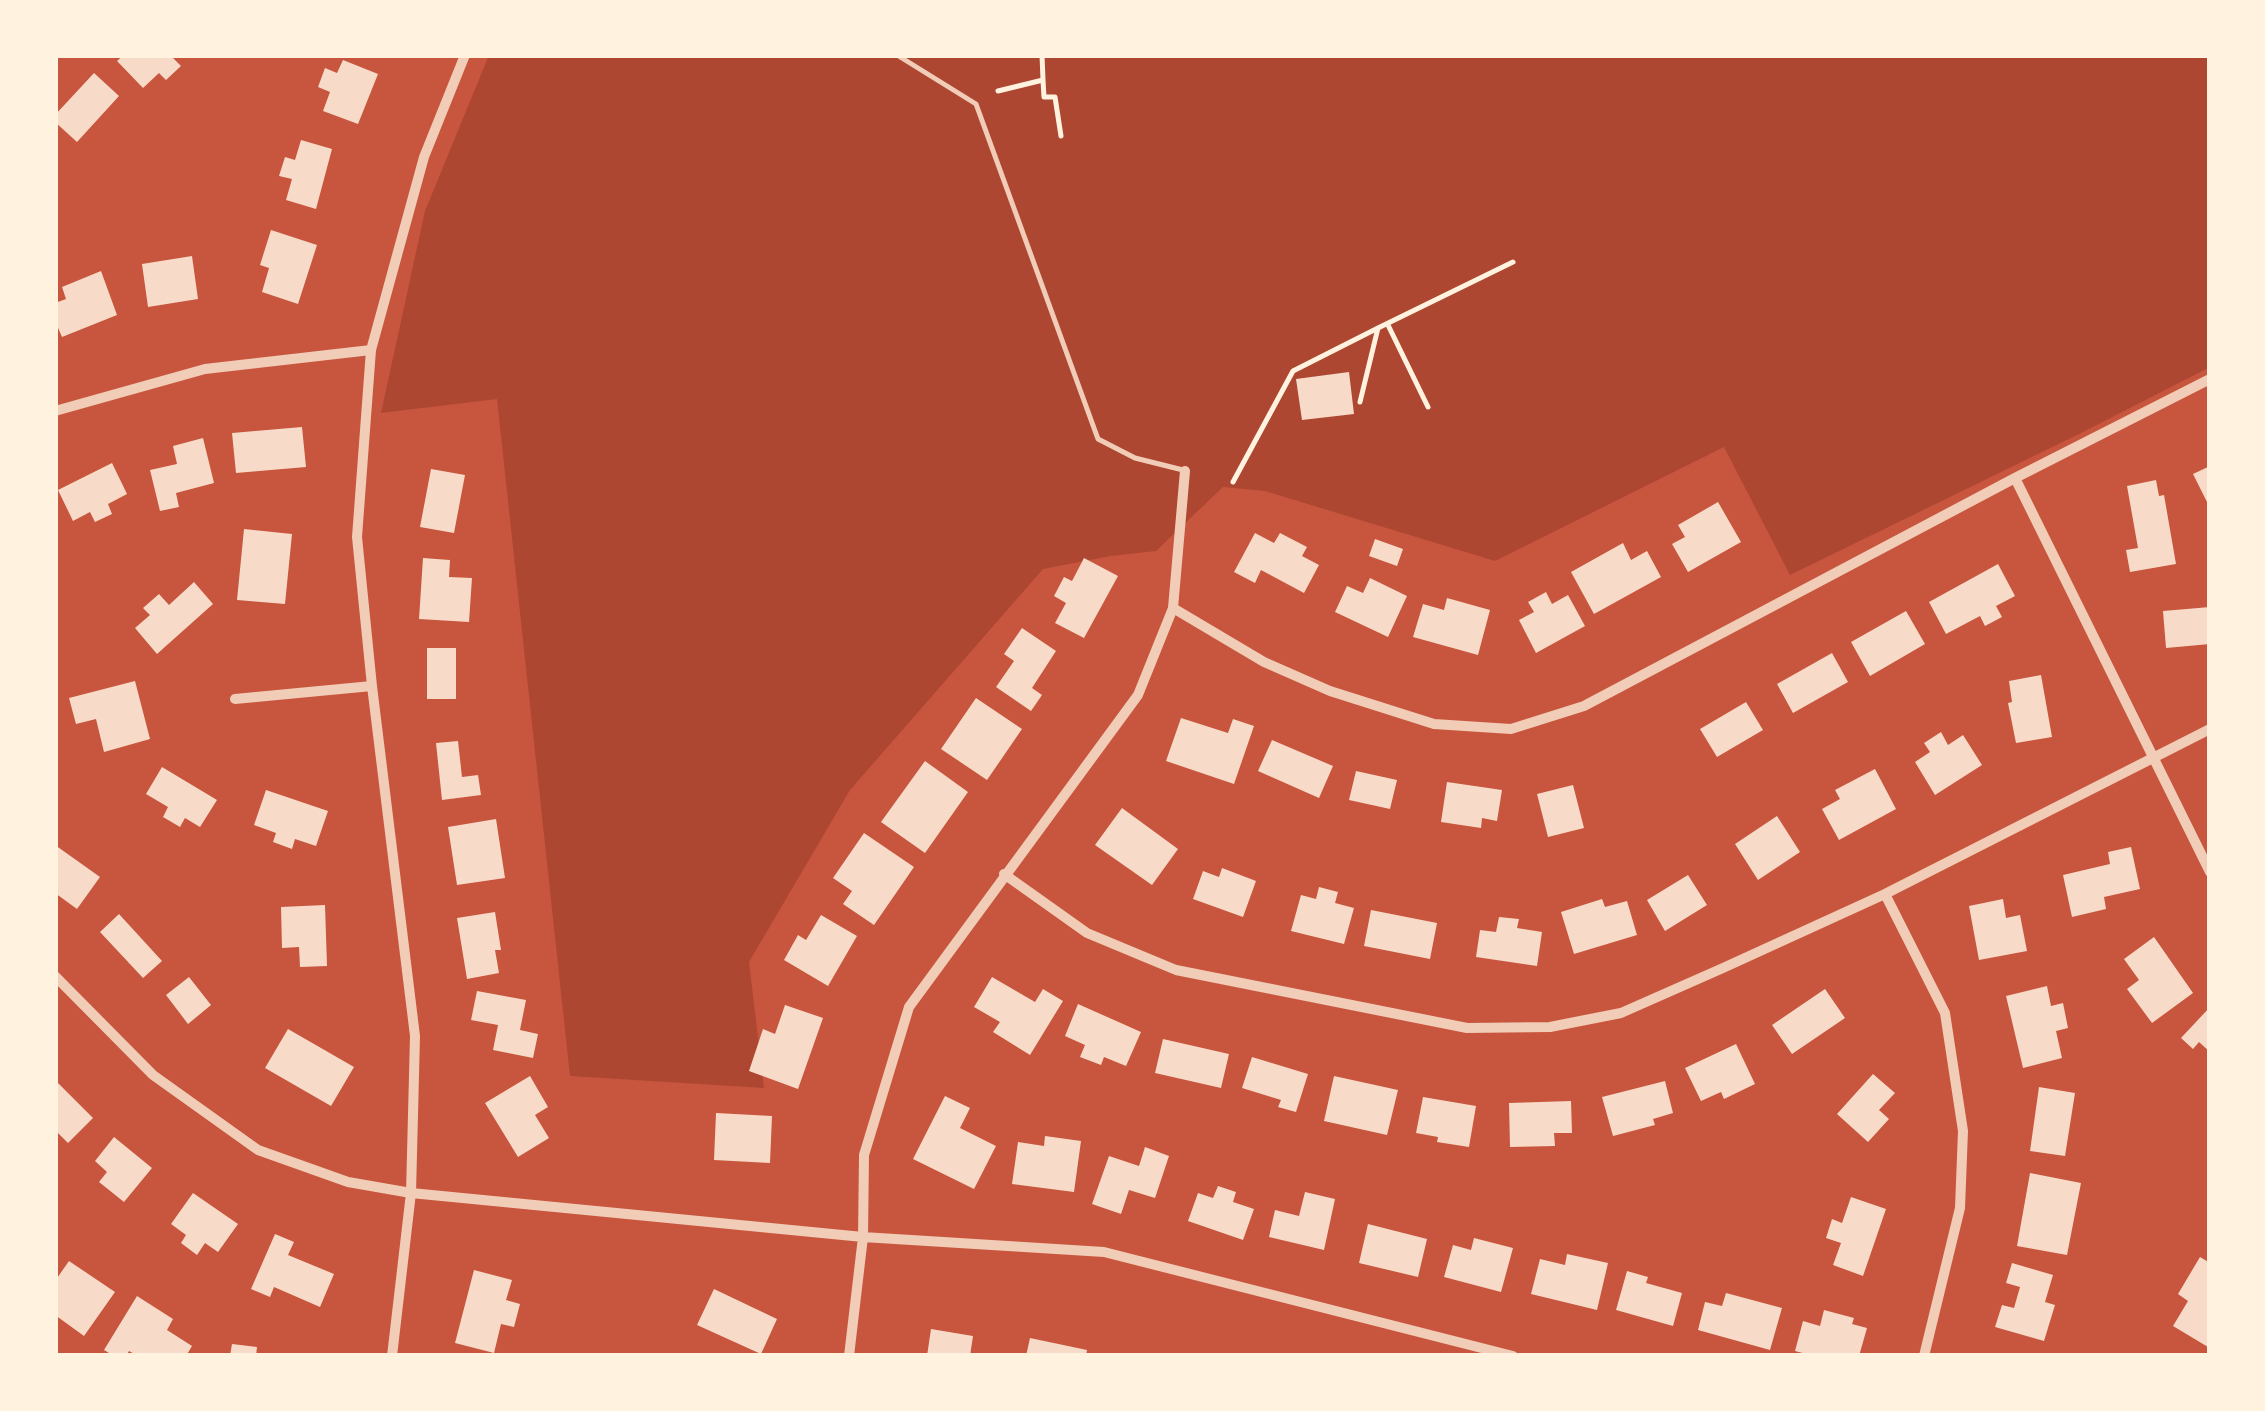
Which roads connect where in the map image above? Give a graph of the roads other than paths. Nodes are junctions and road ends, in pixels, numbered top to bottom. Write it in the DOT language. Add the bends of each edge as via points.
graph roads {
  1 [pos="465,55"];
  2 [pos="897,55"];
  3 [pos="371,350"];
  4 [pos="2210,378"];
  5 [pos="55,412"];
  6 [pos="1186,471"];
  7 [pos="2015,478"];
  8 [pos="1174,608"];
  9 [pos="372,686"];
  10 [pos="235,699"];
  11 [pos="2210,728"];
  12 [pos="2152,758"];
  13 [pos="2210,872"];
  14 [pos="1004,874"];
  15 [pos="1885,894"];
  16 [pos="55,976"];
  17 [pos="412,1193"];
  18 [pos="863,1237"];
  19 [pos="392,1356"];
  20 [pos="849,1356"];
  21 [pos="1514,1356"];
  22 [pos="1924,1356"];
  1 -- 3 [label="street" via="424,158"];
  2 -- 6 [label="lane" via="976,104 1098,440"];
  3 -- 5 [label="street" via="205,369"];
  3 -- 9 [label="street" via="357,537"];
  4 -- 7 [label="street"];
  6 -- 8 [label="street"];
  7 -- 8 [label="street" via="1584,706 1510,729 1434,724 1330,690 1264,662"];
  7 -- 12 [label="street"];
  8 -- 14 [label="street" via="1138,695"];
  9 -- 10 [label="street"];
  9 -- 17 [label="street" via="415,1036"];
  11 -- 12 [label="street"];
  12 -- 13 [label="street"];
  12 -- 15 [label="street"];
  14 -- 15 [label="street" via="1087,933 1176,970 1467,1028 1550,1027 1621,1014"];
  14 -- 18 [label="street" via="909,1007 864,1156"];
  15 -- 22 [label="street" via="1944,1013 1962,1131 1960,1208"];
  16 -- 17 [label="street" via="153,1075 258,1150 348,1182"];
  17 -- 18 [label="street"];
  17 -- 19 [label="street"];
  18 -- 20 [label="street"];
  18 -- 21 [label="street" via="1104,1252"];
}
